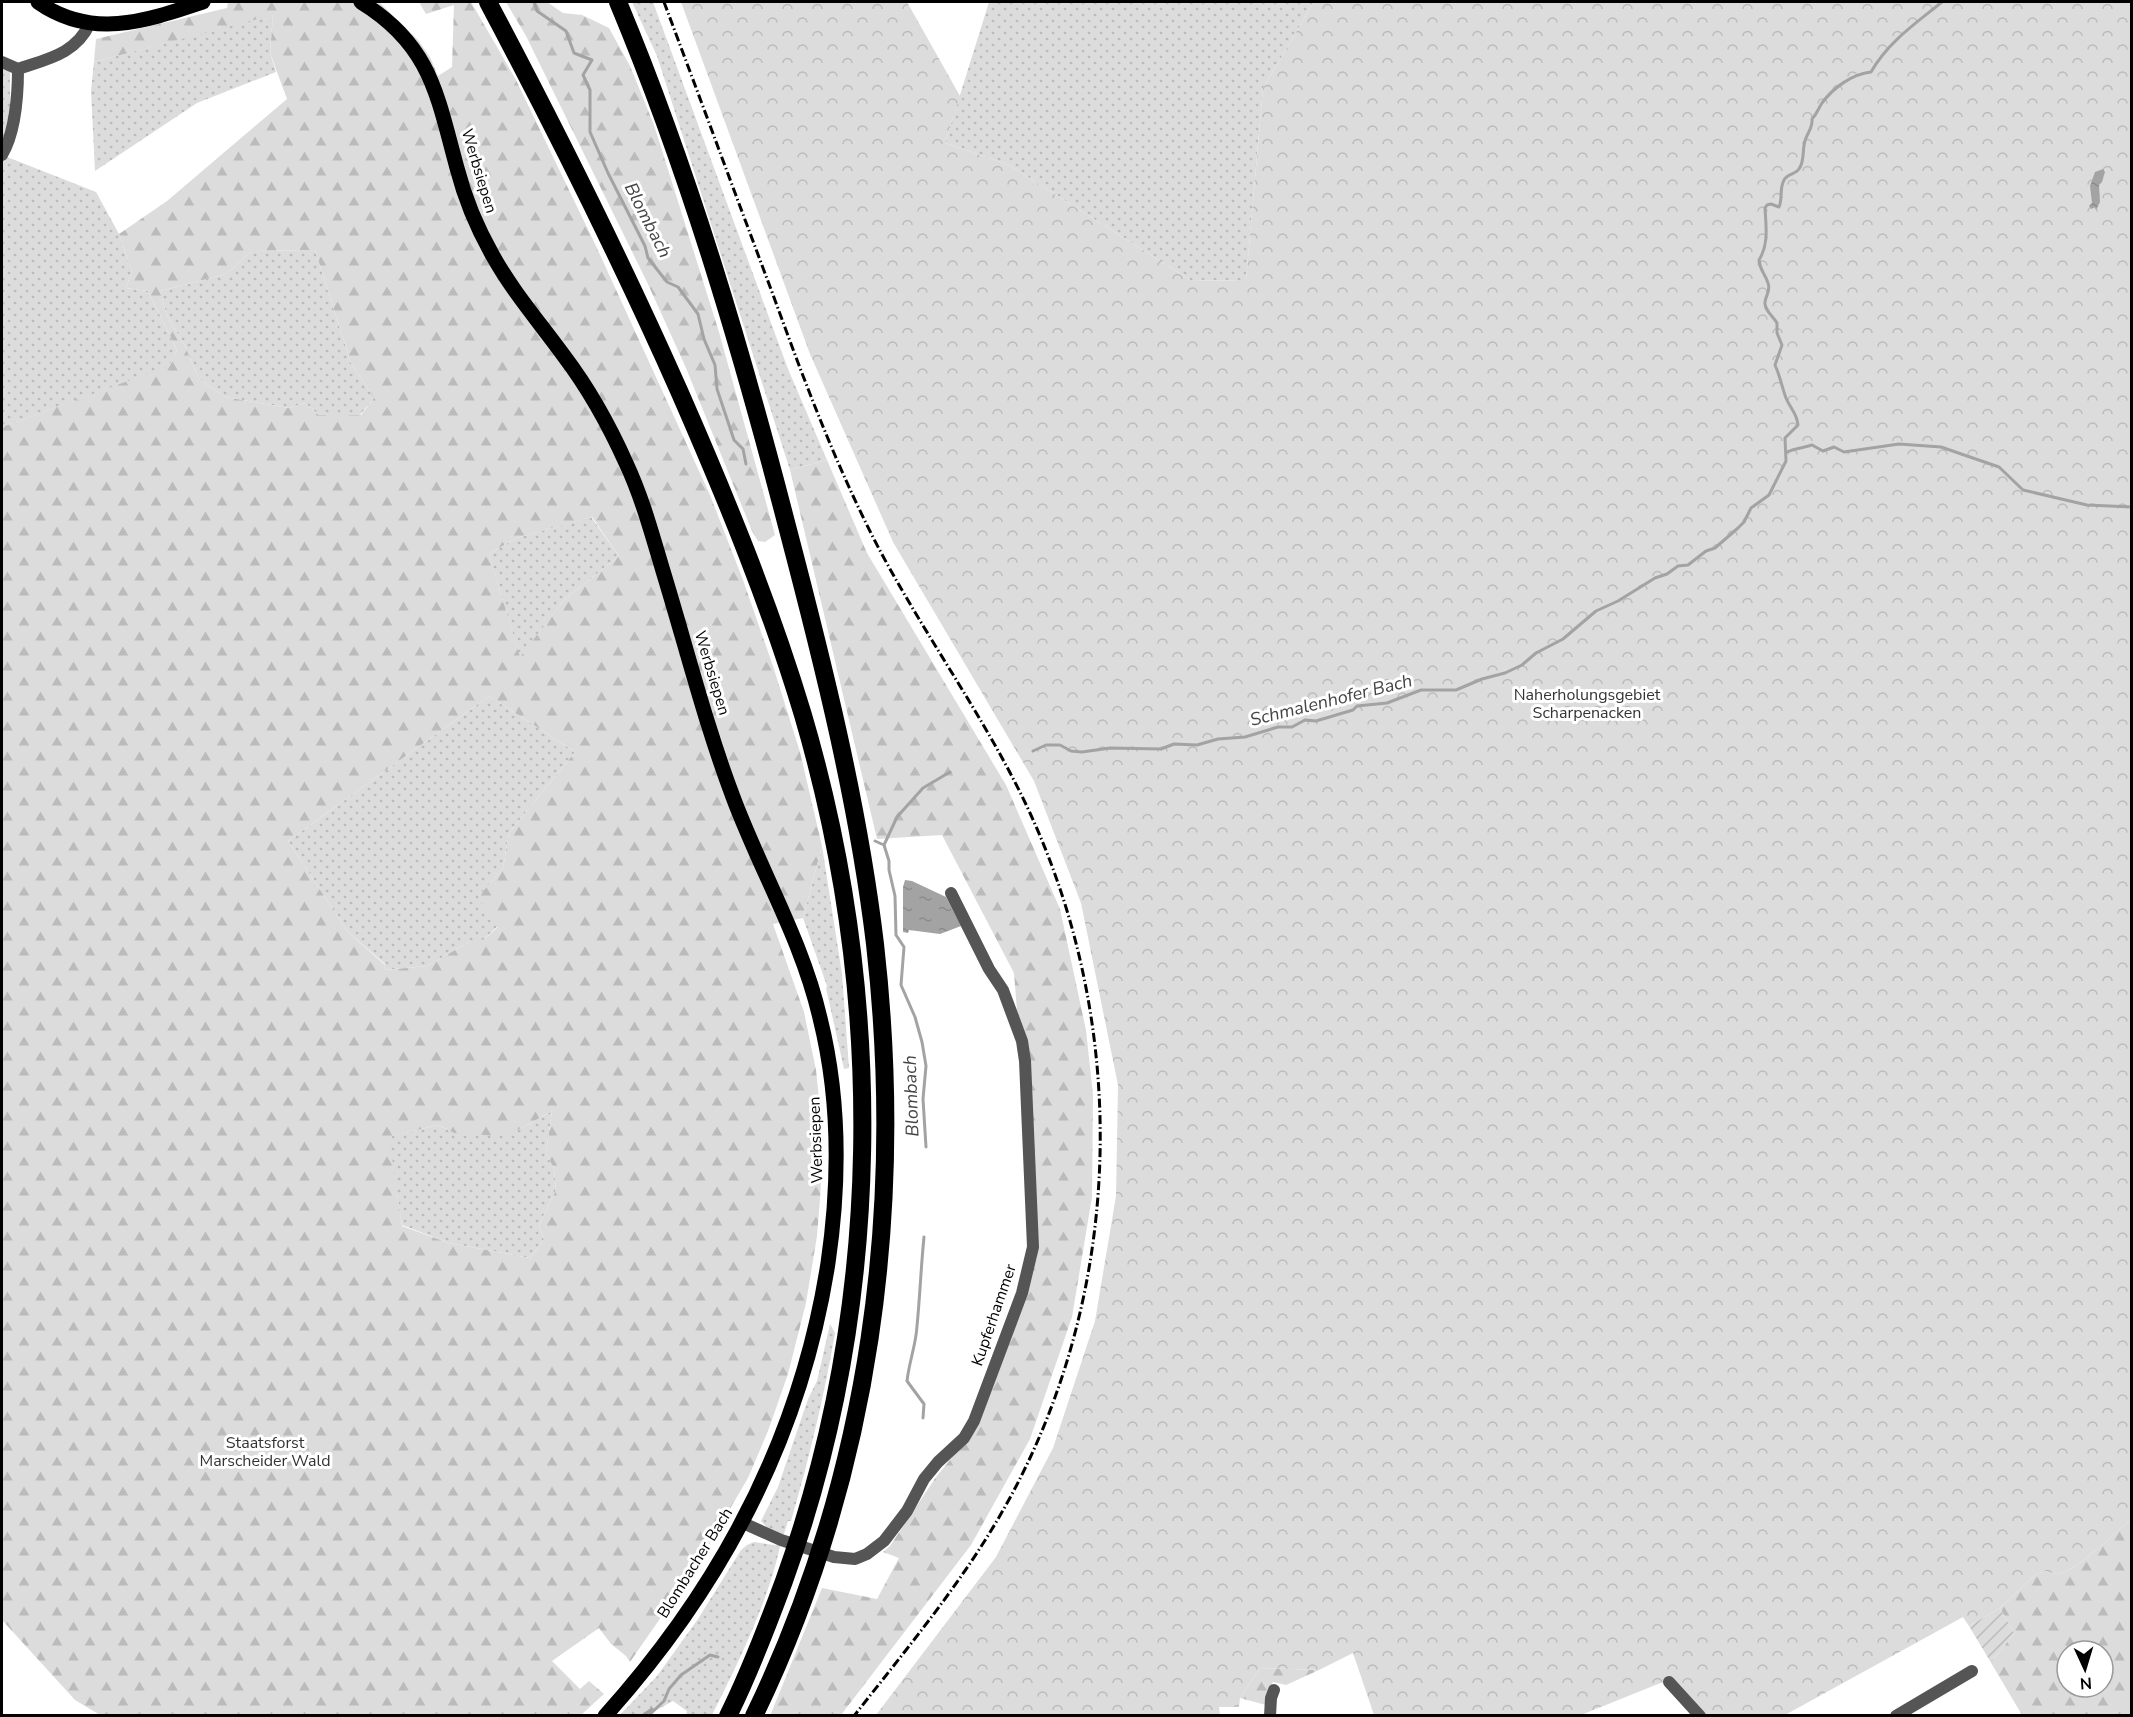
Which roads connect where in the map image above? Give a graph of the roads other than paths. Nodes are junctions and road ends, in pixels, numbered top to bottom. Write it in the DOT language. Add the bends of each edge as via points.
graph roads {
  1 [pos="38,2"];
  2 [pos="203,2"];
  3 [pos="361,2"];
  4 [pos="488,2"];
  5 [pos="618,2"];
  6 [pos="90,23"];
  7 [pos="2,62"];
  8 [pos="18,69"];
  9 [pos="2,155"];
  10 [pos="951,893"];
  11 [pos="790,1415"];
  12 [pos="743,1523"];
  13 [pos="1972,1671"];
  14 [pos="1669,1682"];
  15 [pos="1274,1690"];
  16 [pos="605,1716"];
  17 [pos="728,1716"];
  18 [pos="754,1716"];
  19 [pos="1270,1716"];
  20 [pos="1700,1716"];
  21 [pos="1896,1716"];
  1 -- 6 [label="main road" via="72,19"];
  2 -- 6 [label="main road" via="138,21"];
  3 -- 11 [label="main road, Werbsiepen" via="395,26 421,59 439,101 468,205 492,255 591,395 627,464 727,781 813,989 832,1082 836,1185 819,1313"];
  4 -- 17 [label="highway" via="640,305 723,492 804,720 825,801 852,946 863,1115 860,1225 851,1312 821,1462 799,1538 761,1642"];
  5 -- 18 [label="highway" via="681,166 723,295 818,642 859,841 875,943 884,1056 883,1226 868,1358 844,1470 818,1553 802,1602"];
  6 -- 8 [label="street" via="83,38 68,50"];
  7 -- 8 [label="street"];
  8 -- 9 [label="street" via="15,106"];
  10 -- 12 [label="street, Kupferhammer" via="1003,990 1022,1041 1033,1247 1022,1293 974,1421 964,1438 924,1479 907,1511 876,1548 855,1559 834,1557"];
  11 -- 12 [label="main road, Blombacher Bach"];
  12 -- 16 [label="main road, Blombacher Bach" via="688,1612"];
  13 -- 21 [label="street"];
  14 -- 20 [label="street"];
  15 -- 19 [label="street"];
}
